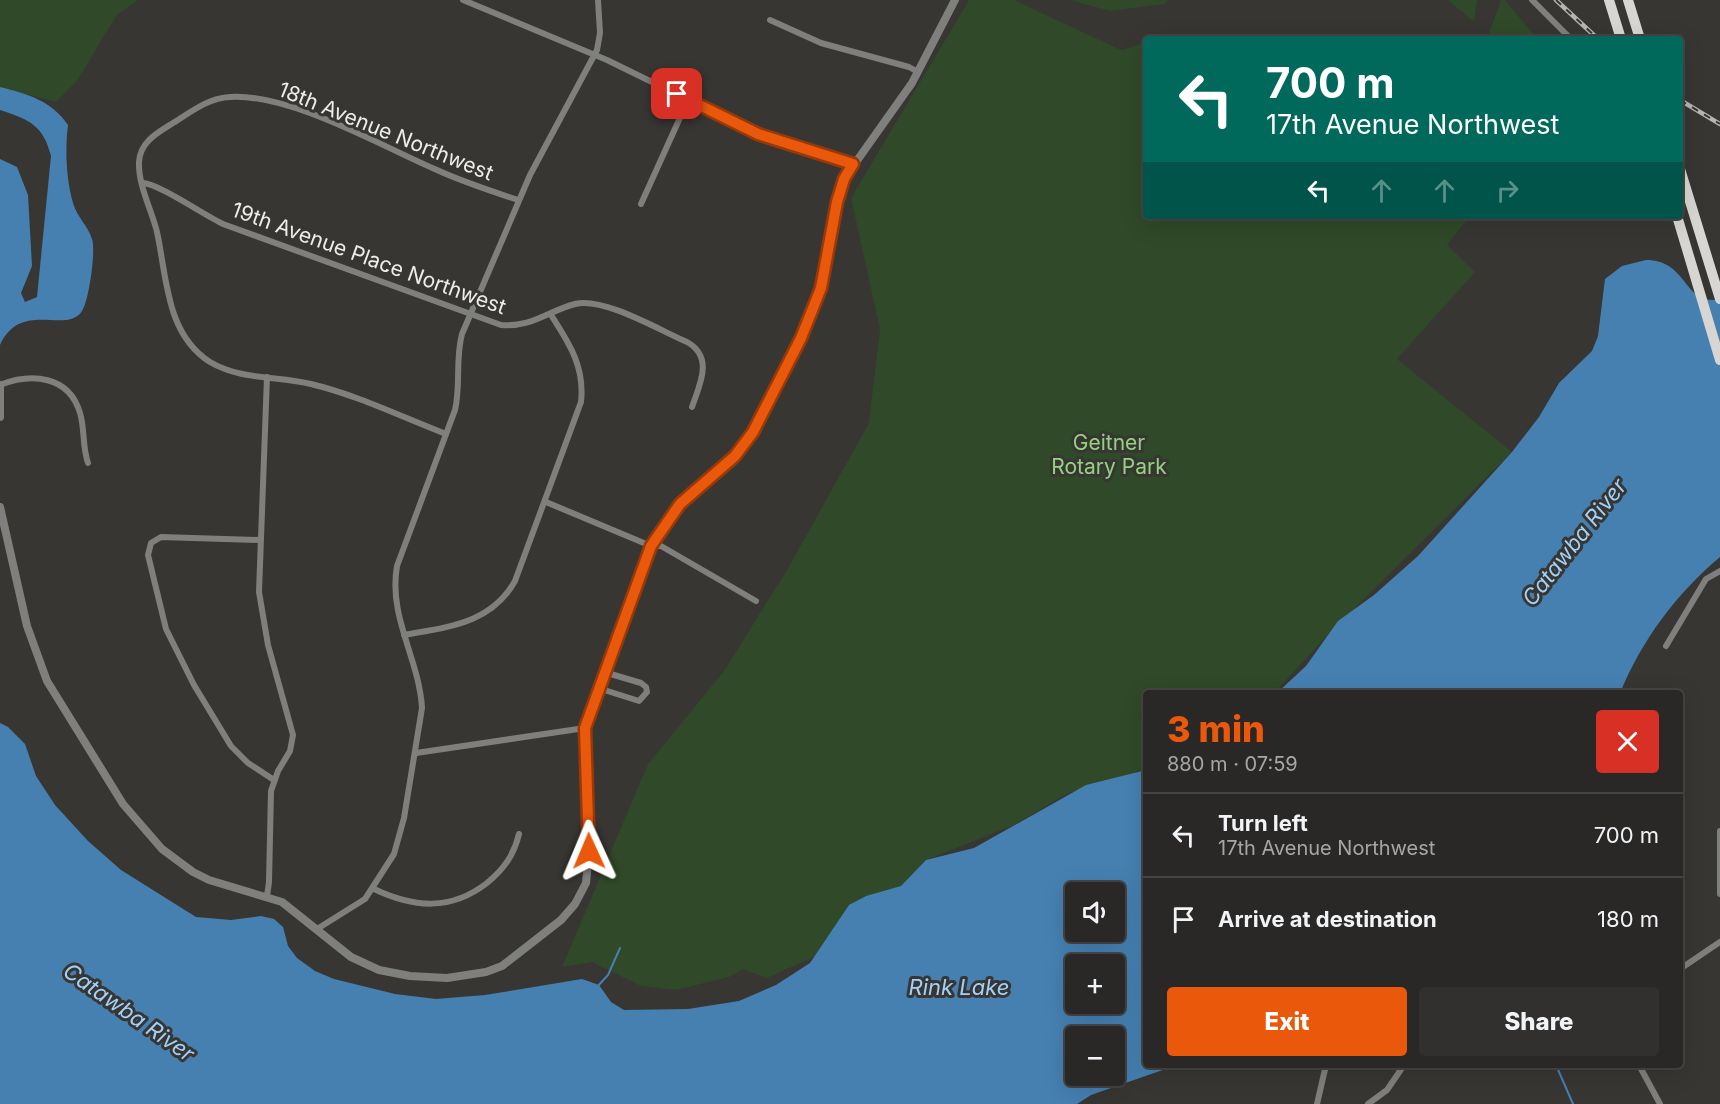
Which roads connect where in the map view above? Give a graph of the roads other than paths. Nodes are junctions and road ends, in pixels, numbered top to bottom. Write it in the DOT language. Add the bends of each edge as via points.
graph roads {
  1 [pos="463,0"];
  2 [pos="598,0"];
  3 [pos="955,0"];
  4 [pos="1532,0"];
  5 [pos="1609,0"];
  6 [pos="1628,0"];
  7 [pos="770,20"];
  8 [pos="1568,36"];
  9 [pos="1620,36"];
  10 [pos="1639,36"];
  11 [pos="593,55"];
  12 [pos="918,72"];
  13 [pos="688,100"];
  14 [pos="853,164"];
  15 [pos="1683,179"];
  16 [pos="143,183"];
  17 [pos="518,200"];
  18 [pos="641,204"];
  19 [pos="1678,219"];
  20 [pos="1720,299"];
  21 [pos="470,315"];
  22 [pos="551,315"];
  23 [pos="1720,360"];
  24 [pos="267,377"];
  25 [pos="0,385"];
  26 [pos="692,407"];
  27 [pos="0,417"];
  28 [pos="447,434"];
  29 [pos="88,463"];
  30 [pos="546,502"];
  31 [pos="0,507"];
  32 [pos="260,540"];
  33 [pos="651,546"];
  34 [pos="1720,571"];
  35 [pos="756,601"];
  36 [pos="404,635"];
  37 [pos="1666,646"];
  38 [pos="604,672"];
  39 [pos="598,688"];
  40 [pos="585,728"];
  41 [pos="416,753"];
  42 [pos="274,780"];
  43 [pos="1720,831"];
  44 [pos="519,834"];
  45 [pos="374,889"];
  46 [pos="1720,894"];
  47 [pos="267,896"];
  48 [pos="317,929"];
  49 [pos="1720,942"];
  50 [pos="1683,967"];
  51 [pos="1325,1068"];
  52 [pos="1402,1068"];
  53 [pos="1641,1068"];
  54 [pos="1317,1104"];
  55 [pos="1368,1104"];
  56 [pos="1660,1104"];
  1 -- 11 [label="street"];
  2 -- 11 [label="street" via="599,43"];
  3 -- 12 [label="street"];
  4 -- 8 [label="street"];
  5 -- 9 [label="highway"];
  6 -- 10 [label="highway"];
  7 -- 12 [label="street" via="821,43"];
  11 -- 13 [label="street"];
  11 -- 17 [label="street"];
  12 -- 14 [label="street"];
  13 -- 14 [label="street" via="758,134"];
  13 -- 18 [label="street"];
  14 -- 33 [label="street" via="837,202 821,288 801,338 753,432 735,456 680,504"];
  15 -- 20 [label="highway"];
  16 -- 17 [label="street, 18th Avenue Northwest" via="139,165 150,138 205,104 239,97 307,113 439,171"];
  16 -- 21 [label="street, 19th Avenue Place Northwest" via="156,186 223,224 404,287"];
  16 -- 24 [label="street" via="172,310 191,346 219,366"];
  17 -- 21 [label="street"];
  19 -- 23 [label="highway"];
  21 -- 22 [label="street, 19th Avenue Place Northwest" via="513,326"];
  21 -- 28 [label="street" via="459,345 458,398"];
  22 -- 26 [label="street, 19th Avenue Place Northwest" via="577,304 597,304 691,344 701,355 704,369"];
  22 -- 30 [label="street" via="576,356 582,391 575,423"];
  24 -- 28 [label="street" via="326,388"];
  24 -- 32 [label="street"];
  25 -- 27 [label="street"];
  25 -- 29 [label="street" via="35,377 64,389 80,412"];
  28 -- 36 [label="street" via="397,566 395,605"];
  30 -- 33 [label="street"];
  30 -- 36 [label="street" via="514,581 494,608 473,620"];
  31 -- 47 [label="street" via="37,658 58,701 123,804 177,862 209,880"];
  32 -- 42 [label="street" via="261,615 293,735 290,751"];
  32 -- 42 [label="street" via="161,537 151,543 148,555 174,648 231,746"];
  33 -- 35 [label="street" via="662,546"];
  33 -- 38 [label="street"];
  34 -- 37 [label="street" via="1706,579"];
  36 -- 41 [label="street" via="421,696"];
  38 -- 39 [label="street"];
  38 -- 39 [label="street" via="641,683 647,692 639,701"];
  39 -- 40 [label="street"];
  40 -- 41 [label="street"];
  40 -- 48 [label="street" via="589,844 586,883 561,920 502,966 447,978 391,974 351,957"];
  41 -- 45 [label="street" via="400,835"];
  42 -- 47 [label="street"];
  43 -- 46 [label="street"];
  44 -- 45 [label="street" via="500,873 465,898 446,903 406,901"];
  45 -- 48 [label="street" via="357,906"];
  47 -- 48 [label="street" via="291,908"];
  49 -- 50 [label="street"];
  51 -- 54 [label="street"];
  52 -- 55 [label="street" via="1387,1090"];
  53 -- 56 [label="street"];
}
